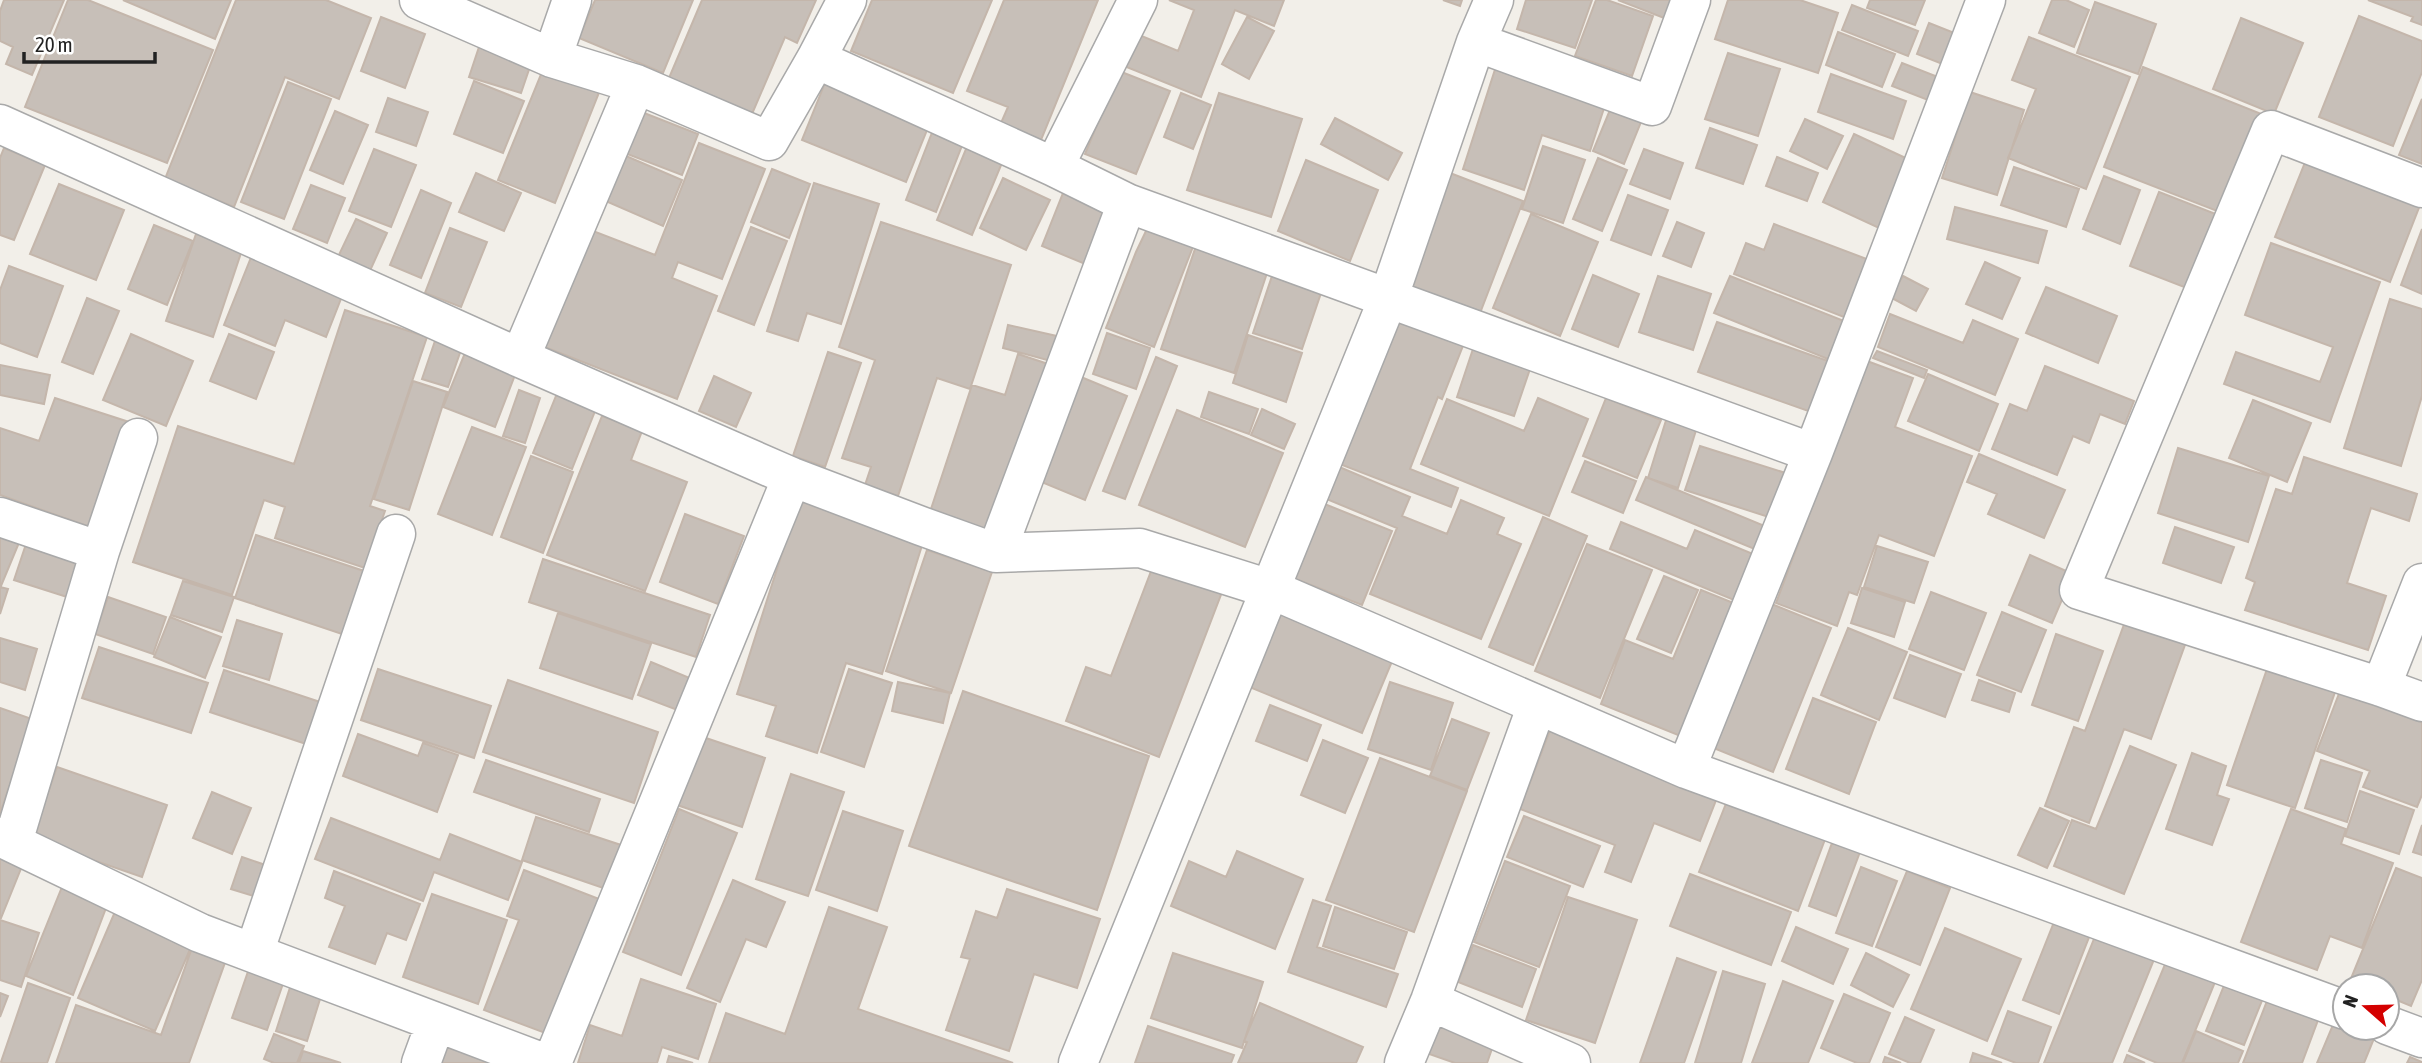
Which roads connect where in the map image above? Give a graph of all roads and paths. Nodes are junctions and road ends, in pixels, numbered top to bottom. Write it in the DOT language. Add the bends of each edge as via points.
graph roads {
  1 [pos="419,0"];
  2 [pos="572,0"];
  3 [pos="847,0"];
  4 [pos="1138,0"];
  5 [pos="1494,0"];
  6 [pos="1691,0"];
  7 [pos="1986,0"];
  8 [pos="1476,42"];
  9 [pos="552,58"];
  10 [pos="816,59"];
  11 [pos="635,84"];
  12 [pos="0,124"];
  13 [pos="1054,167"];
  14 [pos="2422,188"];
  15 [pos="1127,203"];
  16 [pos="1388,299"];
  17 [pos="520,358"];
  18 [pos="138,438"];
  19 [pos="1813,453"];
  20 [pos="792,477"];
  21 [pos="0,517"];
  22 [pos="396,534"];
  23 [pos="100,551"];
  24 [pos="996,553"];
  25 [pos="2422,583"];
  26 [pos="1270,589"];
  27 [pos="2381,687"];
  28 [pos="2422,702"];
  29 [pos="1536,705"];
  30 [pos="1686,769"];
  31 [pos="6,840"];
  32 [pos="254,953"];
  33 [pos="1430,1001"];
  34 [pos="2331,1005"];
  35 [pos="436,1022"];
  36 [pos="2401,1030"];
  37 [pos="2422,1038"];
  38 [pos="421,1063"];
  39 [pos="544,1063"];
  40 [pos="552,1063"];
  41 [pos="1078,1063"];
  42 [pos="1404,1063"];
  43 [pos="1571,1063"];
  1 -- 9 [label="street"];
  2 -- 9 [label="street"];
  3 -- 10 [label="street"];
  4 -- 13 [label="street"];
  5 -- 8 [label="street"];
  6 -- 8 [label="street" via="1653,106"];
  7 -- 19 [label="street"];
  8 -- 16 [label="street"];
  9 -- 11 [label="street"];
  10 -- 11 [label="street" via="769,141"];
  10 -- 13 [label="street"];
  11 -- 17 [label="street"];
  12 -- 17 [label="street"];
  13 -- 15 [label="street"];
  14 -- 27 [label="street" via="2271,130 2079,590"];
  15 -- 16 [label="street"];
  15 -- 24 [label="street"];
  16 -- 19 [label="street"];
  16 -- 26 [label="street"];
  17 -- 20 [label="street"];
  18 -- 23 [label="street"];
  19 -- 30 [label="street"];
  20 -- 24 [label="street"];
  20 -- 40 [label="street"];
  21 -- 23 [label="street"];
  22 -- 32 [label="street"];
  23 -- 31 [label="street"];
  24 -- 26 [label="street" via="1140,548"];
  25 -- 27 [label="street"];
  26 -- 29 [label="street"];
  26 -- 41 [label="street"];
  27 -- 28 [label="street"];
  29 -- 30 [label="street"];
  29 -- 33 [label="street"];
  30 -- 34 [label="street"];
  31 -- 32 [label="street" via="200,933"];
  32 -- 35 [label="street"];
  33 -- 42 [label="street"];
  33 -- 43 [label="street"];
  35 -- 38 [label="street"];
  35 -- 39 [label="street"];
  36 -- 37 [label="street"];
}
